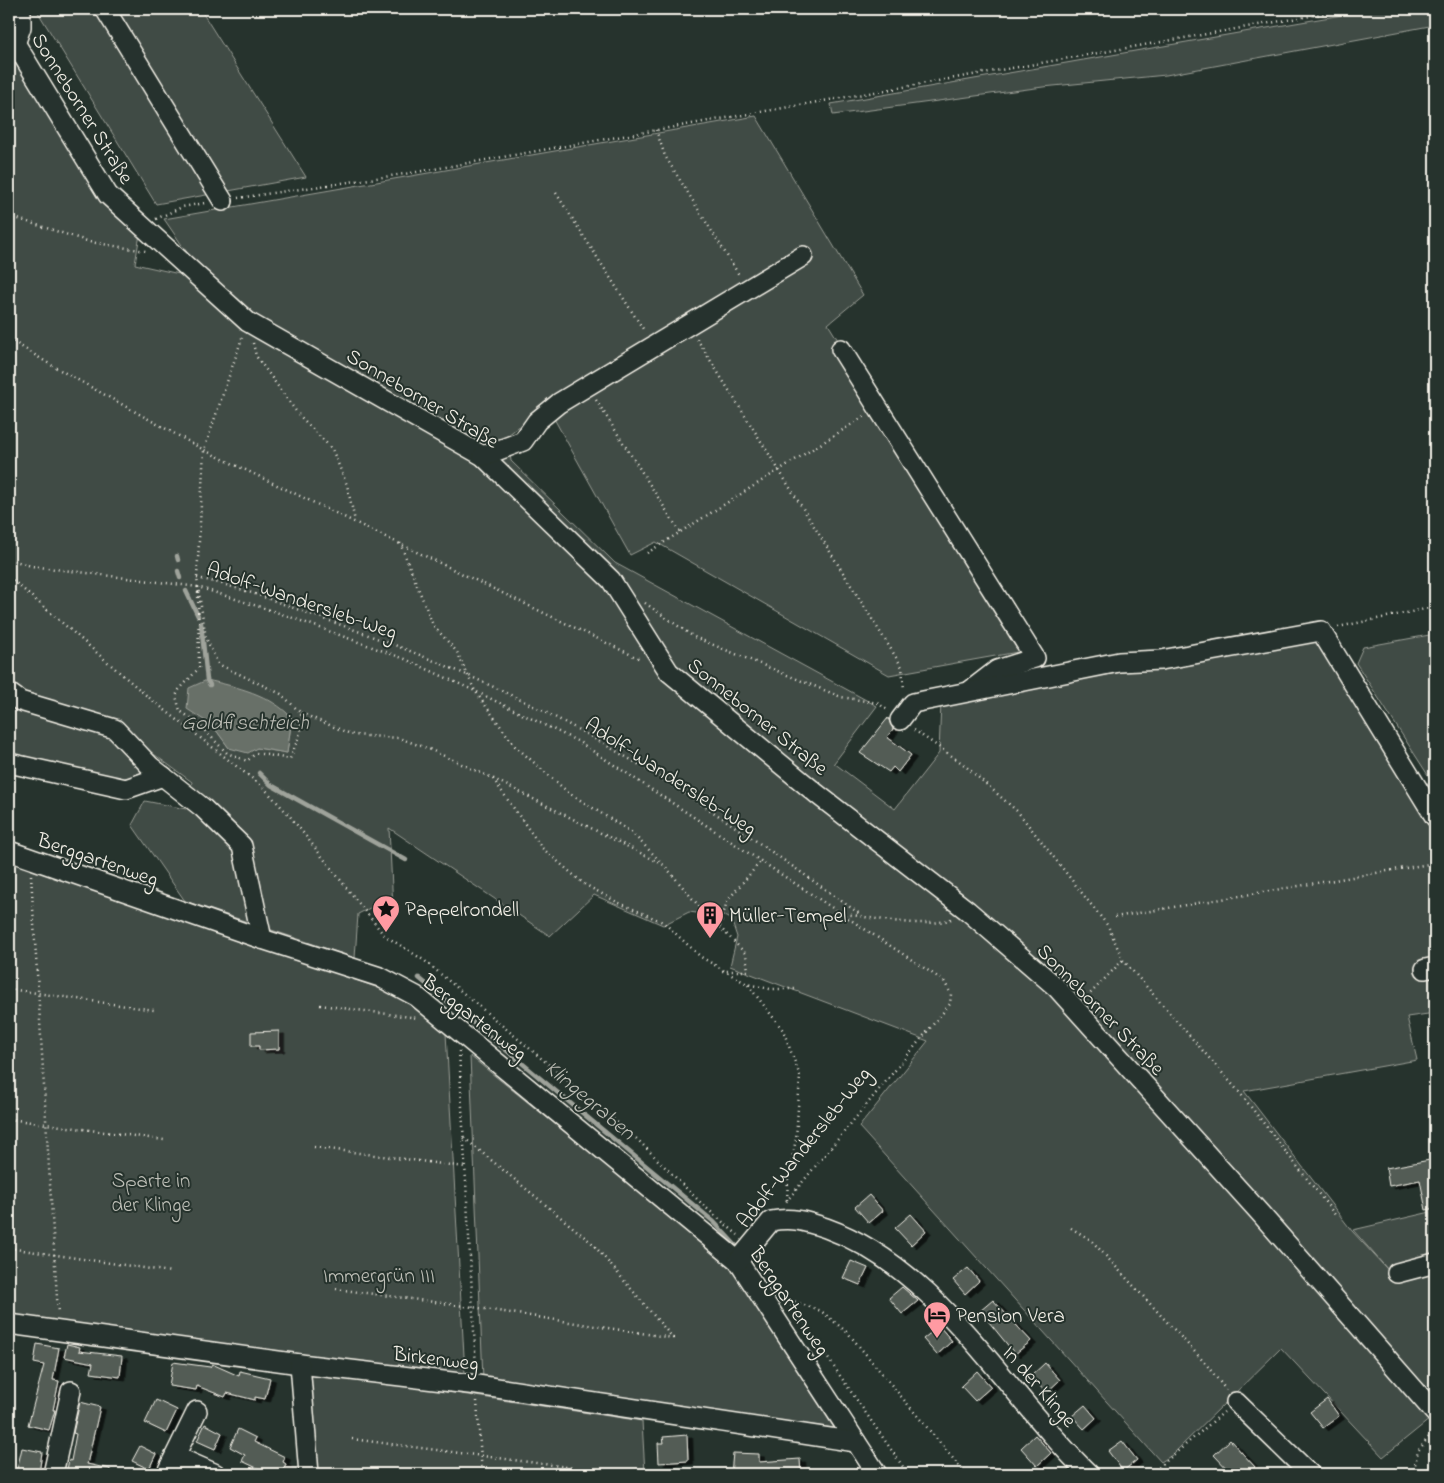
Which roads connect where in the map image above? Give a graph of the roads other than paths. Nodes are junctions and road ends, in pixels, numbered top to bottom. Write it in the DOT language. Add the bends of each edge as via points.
graph roads {
  1 [pos="21,9"];
  2 [pos="105,9"];
  3 [pos="12,38"];
  4 [pos="223,200"];
  5 [pos="803,256"];
  6 [pos="842,349"];
  7 [pos="483,456"];
  8 [pos="968,692"];
  9 [pos="9,693"];
  10 [pos="900,720"];
  11 [pos="9,763"];
  12 [pos="163,776"];
  13 [pos="1435,817"];
  14 [pos="9,851"];
  15 [pos="262,939"];
  16 [pos="770,1221"];
  17 [pos="738,1261"];
  18 [pos="1435,1263"];
  19 [pos="1397,1273"];
  20 [pos="9,1324"];
  21 [pos="300,1364"];
  22 [pos="71,1391"];
  23 [pos="1236,1402"];
  24 [pos="197,1411"];
  25 [pos="1435,1413"];
  26 [pos="856,1442"];
  27 [pos="175,1456"];
  28 [pos="53,1474"];
  29 [pos="166,1474"];
  30 [pos="216,1474"];
  31 [pos="309,1474"];
  32 [pos="877,1474"];
  33 [pos="1089,1474"];
  34 [pos="1310,1474"];
  1 -- 3 [label="street" via="21,27"];
  2 -- 4 [label="street"];
  3 -- 7 [label="street, Sonneborner Straße" via="108,195 173,256 248,322"];
  5 -- 7 [label="street" via="559,403 537,421 523,441"];
  6 -- 8 [label="street" via="1035,658 996,670"];
  7 -- 25 [label="street, Sonneborner Straße" via="611,580 669,672 817,794 968,911 1056,987"];
  8 -- 10 [label="street" via="913,703"];
  8 -- 13 [label="street" via="1119,662 1161,660 1321,631"];
  9 -- 12 [label="street" via="20,701 115,729"];
  11 -- 12 [label="street" via="126,789"];
  12 -- 15 [label="street" via="203,808 242,846"];
  14 -- 15 [label="street, Berggartenweg"];
  15 -- 17 [label="street, Berggartenweg" via="380,977 416,996"];
  16 -- 17 [label="street, Adolf-Wandersleb-Weg"];
  16 -- 33 [label="street, In der Klinge" via="788,1218 841,1234 868,1246 891,1262 939,1304"];
  17 -- 26 [label="street, Berggartenweg"];
  18 -- 19 [label="street"];
  20 -- 21 [label="street, Birkenweg"];
  21 -- 26 [label="street, Birkenweg" via="476,1385"];
  21 -- 31 [label="street"];
  22 -- 28 [label="street"];
  23 -- 34 [label="street"];
  24 -- 27 [label="street"];
  26 -- 32 [label="street, Berggartenweg"];
  27 -- 29 [label="street"];
  27 -- 30 [label="street"];
}
